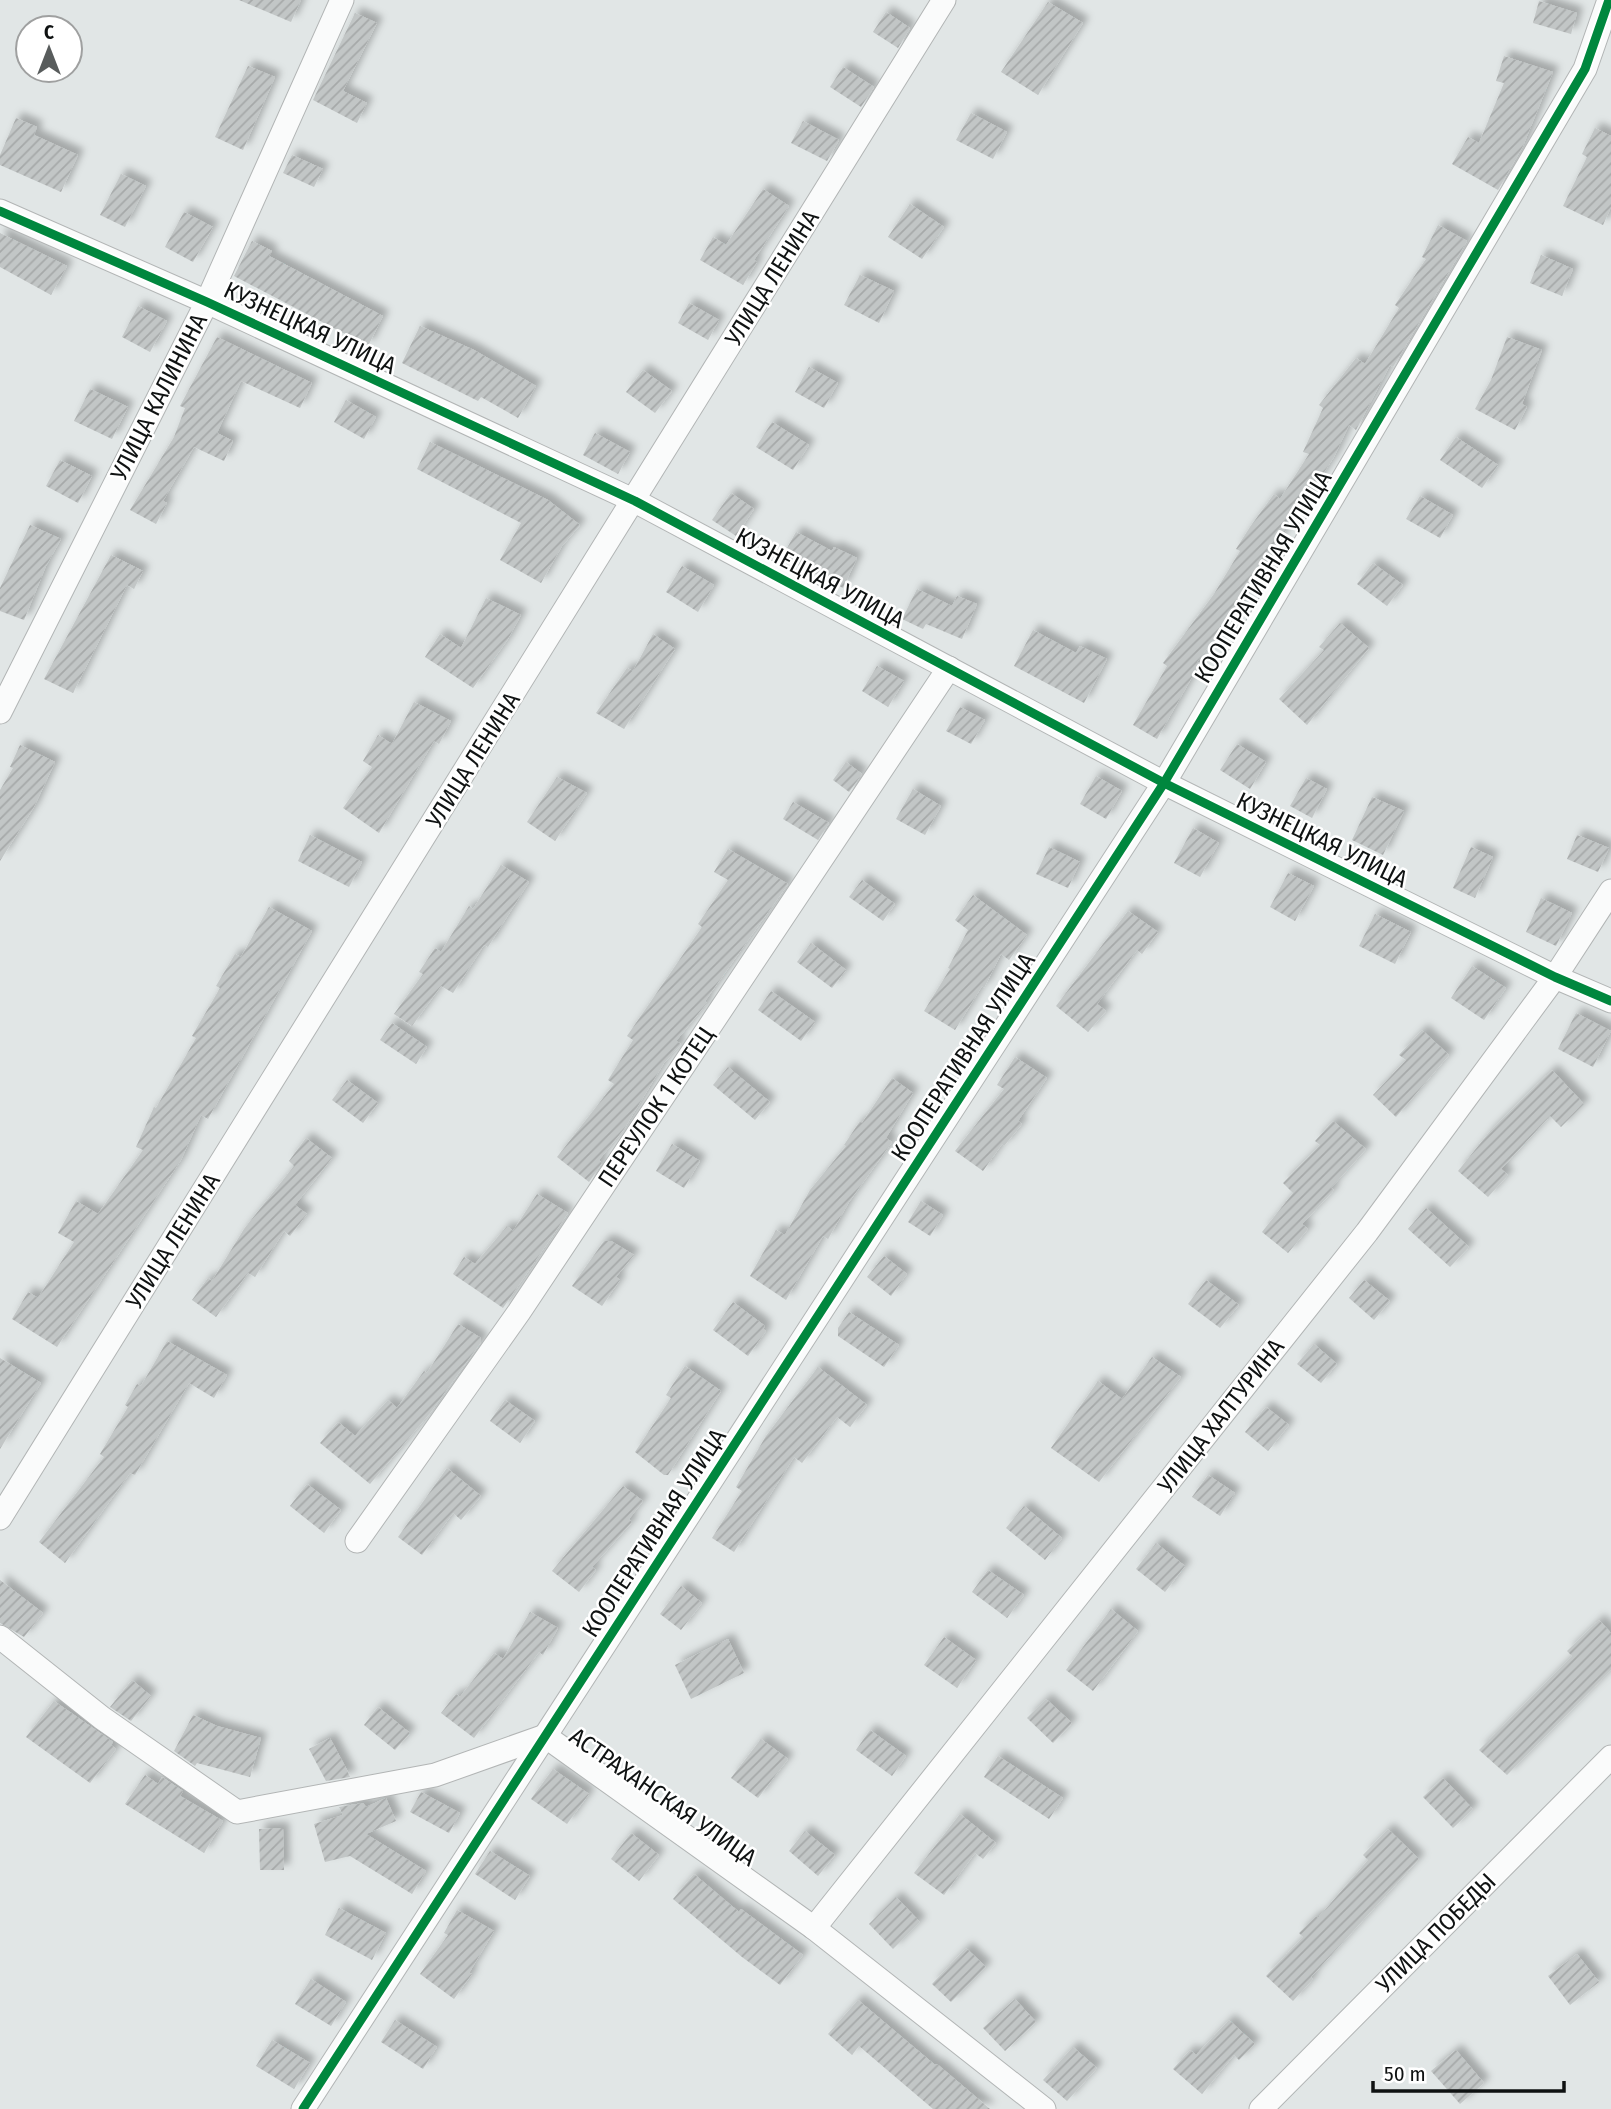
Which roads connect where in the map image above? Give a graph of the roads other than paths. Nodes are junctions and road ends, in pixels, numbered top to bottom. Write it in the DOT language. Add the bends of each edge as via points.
graph roads {
  1 [pos="342,0"];
  2 [pos="944,0"];
  3 [pos="1609,0"];
  4 [pos="0,211"];
  5 [pos="207,302"];
  6 [pos="635,501"];
  7 [pos="949,668"];
  8 [pos="0,712"];
  9 [pos="1164,783"];
  10 [pos="1611,891"];
  11 [pos="1555,977"];
  12 [pos="1611,1001"];
  13 [pos="0,1518"];
  14 [pos="357,1541"];
  15 [pos="0,1637"];
  16 [pos="545,1736"];
  17 [pos="1611,1757"];
  18 [pos="814,1928"];
  19 [pos="303,2109"];
  20 [pos="1044,2109"];
  21 [pos="1261,2109"];
  1 -- 5 [label="street, УЛИЦА КАЛИНИНА"];
  2 -- 6 [label="street, УЛИЦА ЛЕНИНА"];
  3 -- 9 [label="street, КООПЕРАТИВНАЯ УЛИЦА" via="1585,69"];
  4 -- 5 [label="street, КУЗНЕЦКАЯ УЛИЦА"];
  5 -- 6 [label="street, КУЗНЕЦКАЯ УЛИЦА"];
  5 -- 8 [label="street, УЛИЦА КАЛИНИНА"];
  6 -- 7 [label="street, КУЗНЕЦКАЯ УЛИЦА"];
  6 -- 13 [label="street, УЛИЦА ЛЕНИНА"];
  7 -- 9 [label="street, КУЗНЕЦКАЯ УЛИЦА"];
  7 -- 14 [label="street, ПЕРЕУЛОК 1 КОТЕЦ" via="519,1312"];
  9 -- 11 [label="street, КУЗНЕЦКАЯ УЛИЦА"];
  9 -- 16 [label="street, КООПЕРАТИВНАЯ УЛИЦА"];
  10 -- 11 [label="street, УЛИЦА ХАЛТУРИНА"];
  11 -- 12 [label="street, КУЗНЕЦКАЯ УЛИЦА"];
  11 -- 18 [label="street, УЛИЦА ХАЛТУРИНА" via="1367,1232"];
  15 -- 16 [label="street, АСТРАХАНСКАЯ УЛИЦА" via="102,1718 237,1812 435,1775"];
  16 -- 18 [label="street, АСТРАХАНСКАЯ УЛИЦА"];
  16 -- 19 [label="street, КООПЕРАТИВНАЯ УЛИЦА"];
  17 -- 21 [label="street, УЛИЦА ПОБЕДЫ"];
  18 -- 20 [label="street, АСТРАХАНСКАЯ УЛИЦА"];
}
